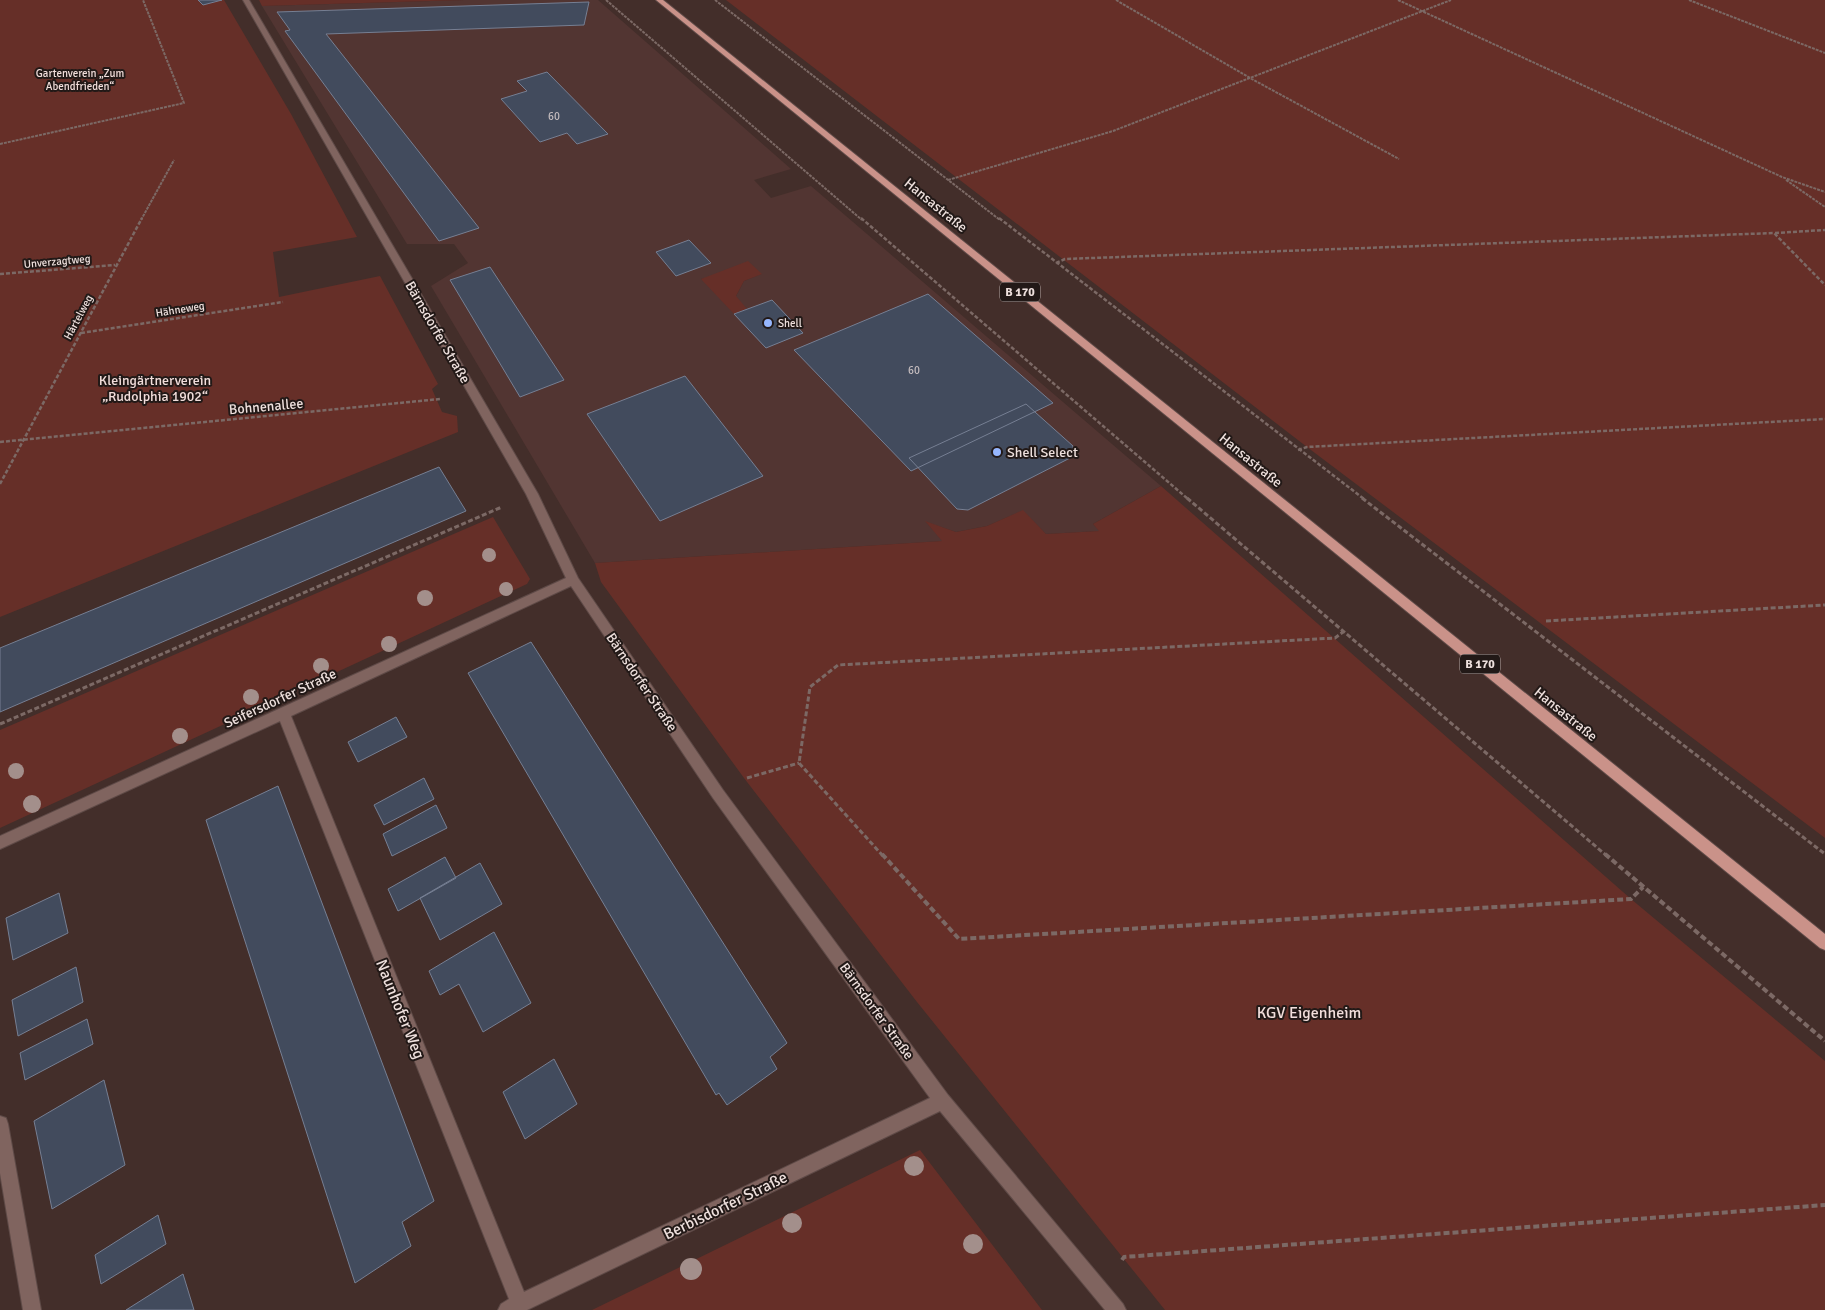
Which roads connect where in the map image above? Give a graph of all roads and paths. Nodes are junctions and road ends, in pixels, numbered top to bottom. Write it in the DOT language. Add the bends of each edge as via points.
graph roads {
  1 [pos="143,0"];
  2 [pos="246,0"];
  3 [pos="606,0"];
  4 [pos="659,0"];
  5 [pos="715,0"];
  6 [pos="1116,0"];
  7 [pos="1398,0"];
  8 [pos="1451,0"];
  9 [pos="1689,0"];
  10 [pos="1422,12"];
  11 [pos="1825,53"];
  12 [pos="1250,78"];
  13 [pos="0,144"];
  14 [pos="1399,159"];
  15 [pos="174,160"];
  16 [pos="1782,177"];
  17 [pos="948,180"];
  18 [pos="1825,192"];
  19 [pos="1825,207"];
  20 [pos="1825,230"];
  21 [pos="1774,233"];
  22 [pos="1056,263"];
  23 [pos="116,265"];
  24 [pos="0,274"];
  25 [pos="1825,285"];
  26 [pos="283,302"];
  27 [pos="80,333"];
  28 [pos="474,394"];
  29 [pos="1825,419"];
  30 [pos="24,440"];
  31 [pos="0,442"];
  32 [pos="1298,450"];
  33 [pos="0,484"];
  34 [pos="532,494"];
  35 [pos="573,580"];
  36 [pos="1825,605"];
  37 [pos="1546,621"];
  38 [pos="1343,632"];
  39 [pos="283,713"];
  40 [pos="0,724"];
  41 [pos="799,763"];
  42 [pos="718,794"];
  43 [pos="0,843"];
  44 [pos="1825,854"];
  45 [pos="1643,887"];
  46 [pos="1825,943"];
  47 [pos="1825,1041"];
  48 [pos="942,1101"];
  49 [pos="0,1124"];
  50 [pos="1825,1205"];
  51 [pos="1098,1286"];
  52 [pos="514,1307"];
  53 [pos="32,1310"];
  54 [pos="1117,1310"];
  1 -- 13 [label="path" via="184,104"];
  2 -- 28 [label="street, Bärnsdorfer Straße"];
  3 -- 38 [label="path"];
  4 -- 46 [label="main road, Hansastraße / B 170"];
  5 -- 17 [label="path"];
  6 -- 12 [label="path"];
  7 -- 10 [label="path"];
  8 -- 10 [label="path"];
  9 -- 11 [label="path"];
  10 -- 12 [label="path"];
  10 -- 16 [label="path"];
  12 -- 14 [label="path"];
  12 -- 17 [label="path" via="1113,131"];
  15 -- 23 [label="path, Härtelweg"];
  16 -- 18 [label="path"];
  16 -- 19 [label="path"];
  17 -- 22 [label="path"];
  20 -- 21 [label="path"];
  21 -- 22 [label="path" via="1064,259"];
  21 -- 25 [label="path"];
  22 -- 32 [label="path"];
  23 -- 24 [label="path, Unverzagtweg"];
  23 -- 27 [label="path, Härtelweg"];
  26 -- 27 [label="path, Hähneweg"];
  27 -- 30 [label="path, Härtelweg"];
  28 -- 30 [label="path, Bohnenallee"];
  28 -- 34 [label="street, Bärnsdorfer Straße"];
  29 -- 32 [label="path" via="1306,447"];
  30 -- 31 [label="path, Bohnenallee"];
  30 -- 33 [label="path, Härtelweg"];
  32 -- 44 [label="path"];
  34 -- 35 [label="street, Bärnsdorfer Straße"];
  34 -- 40 [label="path"];
  35 -- 39 [label="street, Seifersdorfer Straße"];
  35 -- 42 [label="street, Bärnsdorfer Straße"];
  36 -- 37 [label="path"];
  38 -- 41 [label="path" via="1335,638 838,665 810,687"];
  38 -- 45 [label="path"];
  39 -- 43 [label="street, Seifersdorfer Straße"];
  39 -- 52 [label="street, Naunhofer Weg"];
  41 -- 42 [label="path" via="744,778"];
  41 -- 45 [label="path" via="959,939 1631,899"];
  42 -- 48 [label="street, Bärnsdorfer Straße"];
  45 -- 47 [label="path"];
  48 -- 51 [label="street, Bärnsdorfer Straße"];
  48 -- 52 [label="street, Berbisdorfer Straße"];
  49 -- 53 [label="street"];
  50 -- 51 [label="path" via="1124,1258"];
  51 -- 54 [label="street, Bärnsdorfer Straße"];
}
